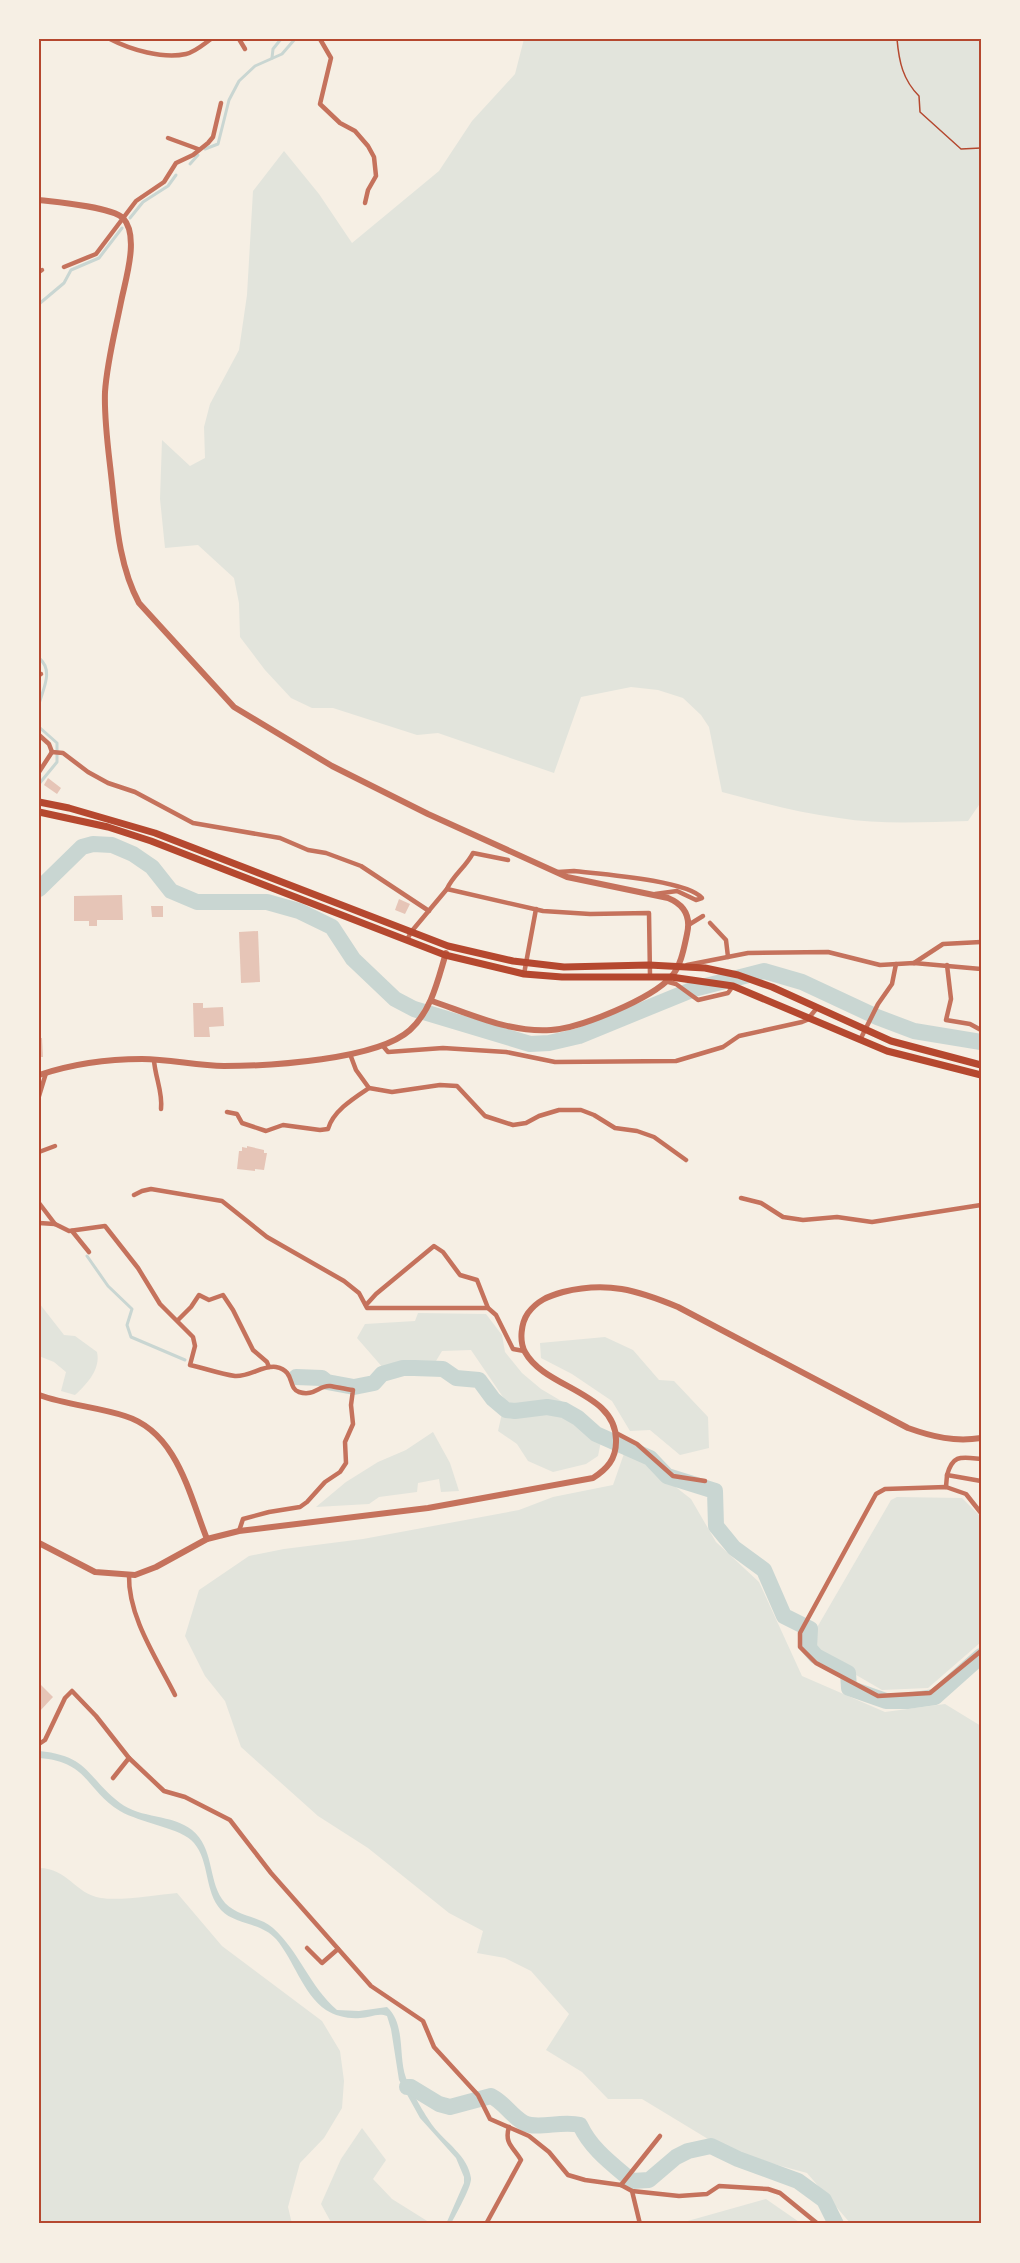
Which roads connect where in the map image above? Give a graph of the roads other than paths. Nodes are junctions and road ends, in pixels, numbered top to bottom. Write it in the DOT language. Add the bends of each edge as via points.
graph roads {
  1 [pos="110,39"];
  2 [pos="211,39"];
  3 [pos="239,39"];
  4 [pos="320,39"];
  5 [pos="245,50"];
  6 [pos="221,103"];
  7 [pos="168,138"];
  8 [pos="198,149"];
  9 [pos="39,200"];
  10 [pos="365,203"];
  11 [pos="124,219"];
  12 [pos="64,267"];
  13 [pos="39,735"];
  14 [pos="54,752"];
  15 [pos="41,765"];
  16 [pos="39,772"];
  17 [pos="39,802"];
  18 [pos="39,813"];
  19 [pos="508,860"];
  20 [pos="557,873"];
  21 [pos="447,890"];
  22 [pos="652,894"];
  23 [pos="536,909"];
  24 [pos="429,911"];
  25 [pos="703,916"];
  26 [pos="710,923"];
  27 [pos="690,924"];
  28 [pos="411,932"];
  29 [pos="407,940"];
  30 [pos="981,942"];
  31 [pos="448,946"];
  32 [pos="445,955"];
  33 [pos="728,957"];
  34 [pos="527,963"];
  35 [pos="914,963"];
  36 [pos="896,964"];
  37 [pos="947,964"];
  38 [pos="650,965"];
  39 [pos="678,967"];
  40 [pos="981,969"];
  41 [pos="524,974"];
  42 [pos="650,976"];
  43 [pos="669,979"];
  44 [pos="678,982"];
  45 [pos="733,986"];
  46 [pos="432,1001"];
  47 [pos="817,1008"];
  48 [pos="810,1017"];
  49 [pos="868,1026"];
  50 [pos="981,1030"];
  51 [pos="860,1040"];
  52 [pos="382,1046"];
  53 [pos="350,1053"];
  54 [pos="154,1060"];
  55 [pos="981,1065"];
  56 [pos="42,1074"];
  57 [pos="981,1075"];
  58 [pos="369,1088"];
  59 [pos="39,1096"];
  60 [pos="161,1109"];
  61 [pos="227,1112"];
  62 [pos="55,1146"];
  63 [pos="39,1152"];
  64 [pos="686,1160"];
  65 [pos="134,1196"];
  66 [pos="741,1198"];
  67 [pos="39,1203"];
  68 [pos="981,1205"];
  69 [pos="39,1222"];
  70 [pos="55,1224"];
  71 [pos="72,1231"];
  72 [pos="89,1252"];
  73 [pos="366,1305"];
  74 [pos="488,1308"];
  75 [pos="177,1320"];
  76 [pos="524,1351"];
  77 [pos="269,1367"];
  78 [pos="39,1395"];
  79 [pos="616,1433"];
  80 [pos="981,1438"];
  81 [pos="981,1459"];
  82 [pos="947,1475"];
  83 [pos="705,1481"];
  84 [pos="981,1481"];
  85 [pos="946,1487"];
  86 [pos="981,1513"];
  87 [pos="239,1531"];
  88 [pos="207,1539"];
  89 [pos="39,1543"];
  90 [pos="129,1575"];
  91 [pos="981,1651"];
  92 [pos="176,1695"];
  93 [pos="39,1744"];
  94 [pos="129,1758"];
  95 [pos="113,1778"];
  96 [pos="307,1948"];
  97 [pos="338,1950"];
  98 [pos="509,2127"];
  99 [pos="660,2136"];
  100 [pos="623,2183"];
  101 [pos="632,2191"];
  102 [pos="486,2224"];
  103 [pos="640,2224"];
  104 [pos="818,2224"];
  1 -- 2 [label="street" via="170,56 189,54"];
  3 -- 5 [label="street"];
  4 -- 10 [label="street" via="331,58 320,104 355,131 374,157 376,176"];
  6 -- 8 [label="street" via="213,137"];
  7 -- 8 [label="street"];
  8 -- 11 [label="street" via="176,163 164,182 136,201"];
  9 -- 11 [label="street" via="104,210"];
  11 -- 12 [label="street" via="96,254"];
  11 -- 20 [label="street" via="131,251 105,394 119,536 131,588 139,603 234,707 270,731 429,814"];
  13 -- 14 [label="street"];
  14 -- 15 [label="street"];
  14 -- 24 [label="street" via="63,753 108,783 135,792 193,823 280,838 361,866"];
  15 -- 16 [label="street"];
  17 -- 28 [label="main road" via="155,833"];
  18 -- 29 [label="main road" via="108,827 151,841"];
  19 -- 21 [label="street" via="473,853"];
  20 -- 22 [label="street"];
  20 -- 22 [label="street" via="574,871 676,885 702,898 696,900 677,891"];
  21 -- 23 [label="street"];
  21 -- 24 [label="street"];
  22 -- 27 [label="street" via="680,904"];
  23 -- 34 [label="street"];
  23 -- 38 [label="street" via="590,914 649,913"];
  24 -- 28 [label="street"];
  25 -- 27 [label="street"];
  26 -- 33 [label="street" via="726,940"];
  27 -- 39 [label="street"];
  28 -- 29 [label="street"];
  28 -- 31 [label="main road"];
  29 -- 32 [label="main road"];
  30 -- 35 [label="street" via="943,944"];
  31 -- 32 [label="street"];
  31 -- 34 [label="main road"];
  32 -- 41 [label="main road"];
  32 -- 46 [label="street"];
  33 -- 36 [label="street" via="828,952 863,962"];
  33 -- 39 [label="street"];
  34 -- 38 [label="main road" via="564,967"];
  34 -- 41 [label="street"];
  35 -- 36 [label="street"];
  35 -- 37 [label="street"];
  36 -- 49 [label="street" via="892,984"];
  37 -- 40 [label="street"];
  37 -- 50 [label="street" via="951,999 946,1020"];
  38 -- 39 [label="main road"];
  38 -- 42 [label="street"];
  39 -- 43 [label="street"];
  39 -- 47 [label="main road" via="705,968 756,980"];
  41 -- 42 [label="main road"];
  42 -- 43 [label="main road"];
  43 -- 44 [label="main road"];
  43 -- 46 [label="street" via="655,990 592,1020 551,1030 492,1023"];
  44 -- 45 [label="main road" via="698,979"];
  44 -- 45 [label="street" via="698,1000 728,993"];
  45 -- 48 [label="main road"];
  46 -- 52 [label="street" via="411,1029"];
  47 -- 48 [label="street"];
  47 -- 49 [label="main road"];
  48 -- 51 [label="main road"];
  48 -- 52 [label="street" via="802,1023 740,1036 723,1047 676,1061 555,1062 506,1052 443,1048 388,1052"];
  49 -- 51 [label="street"];
  49 -- 55 [label="main road" via="891,1041"];
  51 -- 57 [label="main road" via="917,1060"];
  52 -- 53 [label="street"];
  53 -- 54 [label="street" via="300,1062 223,1066"];
  53 -- 58 [label="street"];
  54 -- 56 [label="street" via="75,1065"];
  54 -- 60 [label="street"];
  56 -- 59 [label="street"];
  58 -- 61 [label="street" via="347,1104 331,1120 328,1129 283,1125 266,1131 242,1124 237,1114"];
  58 -- 64 [label="street" via="392,1092 456,1086 485,1116 513,1125 526,1124 559,1110 581,1110 615,1128 654,1137"];
  62 -- 63 [label="street"];
  65 -- 73 [label="street" via="151,1190 222,1202 276,1244 344,1281"];
  66 -- 68 [label="street" via="761,1203 783,1217 803,1220 837,1217 872,1222"];
  67 -- 70 [label="street"];
  69 -- 70 [label="street"];
  70 -- 71 [label="street"];
  71 -- 72 [label="street"];
  71 -- 75 [label="street" via="105,1226 160,1304"];
  73 -- 74 [label="street"];
  73 -- 74 [label="street" via="434,1246 460,1275 477,1280"];
  74 -- 76 [label="street" via="496,1315 513,1349"];
  75 -- 77 [label="street" via="193,1337 190,1365 236,1376"];
  75 -- 77 [label="street" via="199,1295 209,1300 223,1295 253,1350"];
  76 -- 79 [label="street" via="535,1366 597,1404 610,1417"];
  76 -- 80 [label="street" via="524,1319 541,1300 576,1289 622,1288 678,1307 908,1428 952,1440"];
  77 -- 87 [label="street" via="287,1372 298,1392 310,1394 328,1386 353,1390 346,1463 300,1507 243,1519"];
  78 -- 88 [label="street" via="127,1416 149,1428 174,1456"];
  79 -- 83 [label="street" via="638,1444 673,1476"];
  79 -- 87 [label="street" via="616,1450 607,1468 593,1478 428,1508"];
  81 -- 82 [label="street" via="955,1459"];
  82 -- 84 [label="street"];
  82 -- 85 [label="street"];
  85 -- 86 [label="street" via="966,1494"];
  85 -- 91 [label="street" via="885,1489 876,1494 800,1633 800,1647 816,1663 878,1696 930,1693"];
  87 -- 88 [label="street"];
  88 -- 90 [label="street" via="147,1572"];
  89 -- 90 [label="street" via="95,1572"];
  90 -- 92 [label="street" via="137,1621"];
  93 -- 94 [label="street" via="72,1691"];
  94 -- 95 [label="street"];
  94 -- 97 [label="street" via="164,1791 230,1820"];
  96 -- 97 [label="street" via="322,1963"];
  97 -- 98 [label="street" via="371,1986 423,2021 435,2047 480,2098 490,2120"];
  98 -- 100 [label="street" via="530,2136 568,2175 585,2181"];
  98 -- 102 [label="street" via="507,2142 521,2160"];
  99 -- 100 [label="street"];
  100 -- 101 [label="street"];
  101 -- 103 [label="street"];
  101 -- 104 [label="street" via="679,2196 706,2194 719,2186 768,2189 780,2193"];
}
